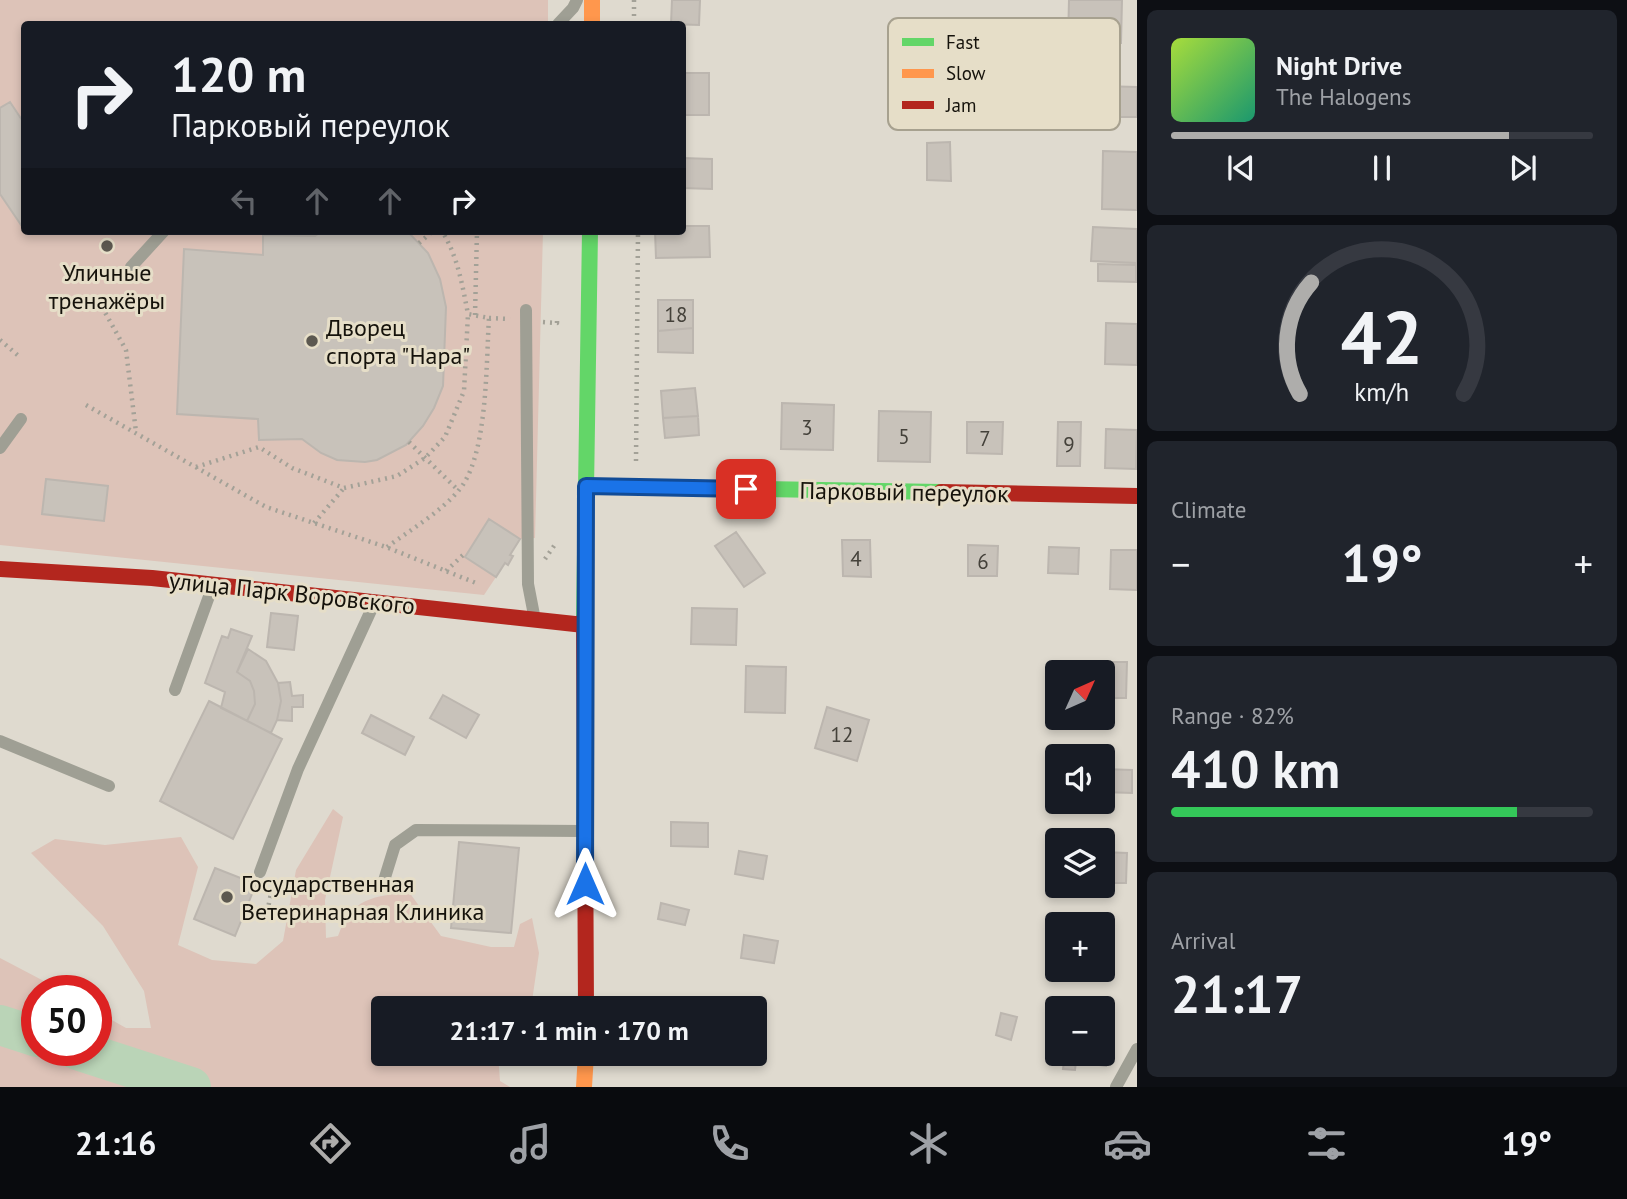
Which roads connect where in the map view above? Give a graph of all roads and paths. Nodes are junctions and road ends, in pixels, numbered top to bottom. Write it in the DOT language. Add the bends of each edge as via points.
graph roads {
  1 [pos="578,0"];
  2 [pos="592,0"];
  3 [pos="634,0"];
  4 [pos="560,21"];
  5 [pos="592,21"];
  6 [pos="634,21"];
  7 [pos="160,235"];
  8 [pos="428,235"];
  9 [pos="444,235"];
  10 [pos="477,235"];
  11 [pos="590,235"];
  12 [pos="638,235"];
  13 [pos="419,243"];
  14 [pos="131,267"];
  15 [pos="102,307"];
  16 [pos="526,310"];
  17 [pos="468,314"];
  18 [pos="475,316"];
  19 [pos="0,340"];
  20 [pos="21,358"];
  21 [pos="86,405"];
  22 [pos="21,419"];
  23 [pos="136,433"];
  24 [pos="409,442"];
  25 [pos="0,448"];
  26 [pos="425,458"];
  27 [pos="196,467"];
  28 [pos="586,486"];
  29 [pos="635,487"];
  30 [pos="344,488"];
  31 [pos="459,491"];
  32 [pos="1137,496"];
  33 [pos="314,523"];
  34 [pos="387,547"];
  35 [pos="463,555"];
  36 [pos="0,569"];
  37 [pos="446,571"];
  38 [pos="478,584"];
  39 [pos="214,585"];
  40 [pos="374,602"];
  41 [pos="535,619"];
  42 [pos="584,625"];
  43 [pos="175,690"];
  44 [pos="0,741"];
  45 [pos="109,786"];
  46 [pos="585,831"];
  47 [pos="260,872"];
  48 [pos="382,887"];
  49 [pos="246,909"];
  50 [pos="266,918"];
  51 [pos="586,996"];
  52 [pos="1137,1049"];
  53 [pos="585,1066"];
  54 [pos="584,1087"];
  55 [pos="1116,1087"];
  1 -- 4 [label="lane"];
  2 -- 5 [label="street"];
  3 -- 6 [label="path"];
  7 -- 14 [label="lane"];
  8 -- 13 [label="path"];
  9 -- 17 [label="path" via="453,249"];
  10 -- 18 [label="path"];
  11 -- 28 [label="street"];
  12 -- 29 [label="path"];
  15 -- 23 [label="path" via="126,350"];
  16 -- 41 [label="lane" via="528,584"];
  17 -- 18 [label="path"];
  17 -- 26 [label="path" via="464,391 445,437"];
  18 -- 31 [label="path" via="489,318 479,446"];
  19 -- 20 [label="path"];
  21 -- 23 [label="path"];
  22 -- 25 [label="lane"];
  23 -- 27 [label="path"];
  24 -- 26 [label="path"];
  26 -- 30 [label="path" via="397,476"];
  26 -- 31 [label="path"];
  27 -- 30 [label="path" via="259,447 292,468"];
  27 -- 33 [label="path" via="266,507"];
  28 -- 29 [label="street, Парковый переулок"];
  28 -- 42 [label="street"];
  29 -- 32 [label="street, Парковый переулок"];
  30 -- 33 [label="path"];
  31 -- 34 [label="path"];
  33 -- 34 [label="path"];
  34 -- 37 [label="path"];
  35 -- 37 [label="path"];
  36 -- 39 [label="street, улица Парк Воровского"];
  37 -- 38 [label="path"];
  39 -- 40 [label="street, улица Парк Воровского"];
  39 -- 43 [label="lane"];
  40 -- 41 [label="street, улица Парк Воровского"];
  40 -- 47 [label="lane" via="298,769"];
  41 -- 42 [label="street, улица Парк Воровского"];
  42 -- 46 [label="street"];
  44 -- 45 [label="lane"];
  46 -- 48 [label="lane" via="416,830 394,845"];
  46 -- 51 [label="street"];
  49 -- 50 [label="path"];
  52 -- 55 [label="lane"];
  53 -- 54 [label="street"];
}
